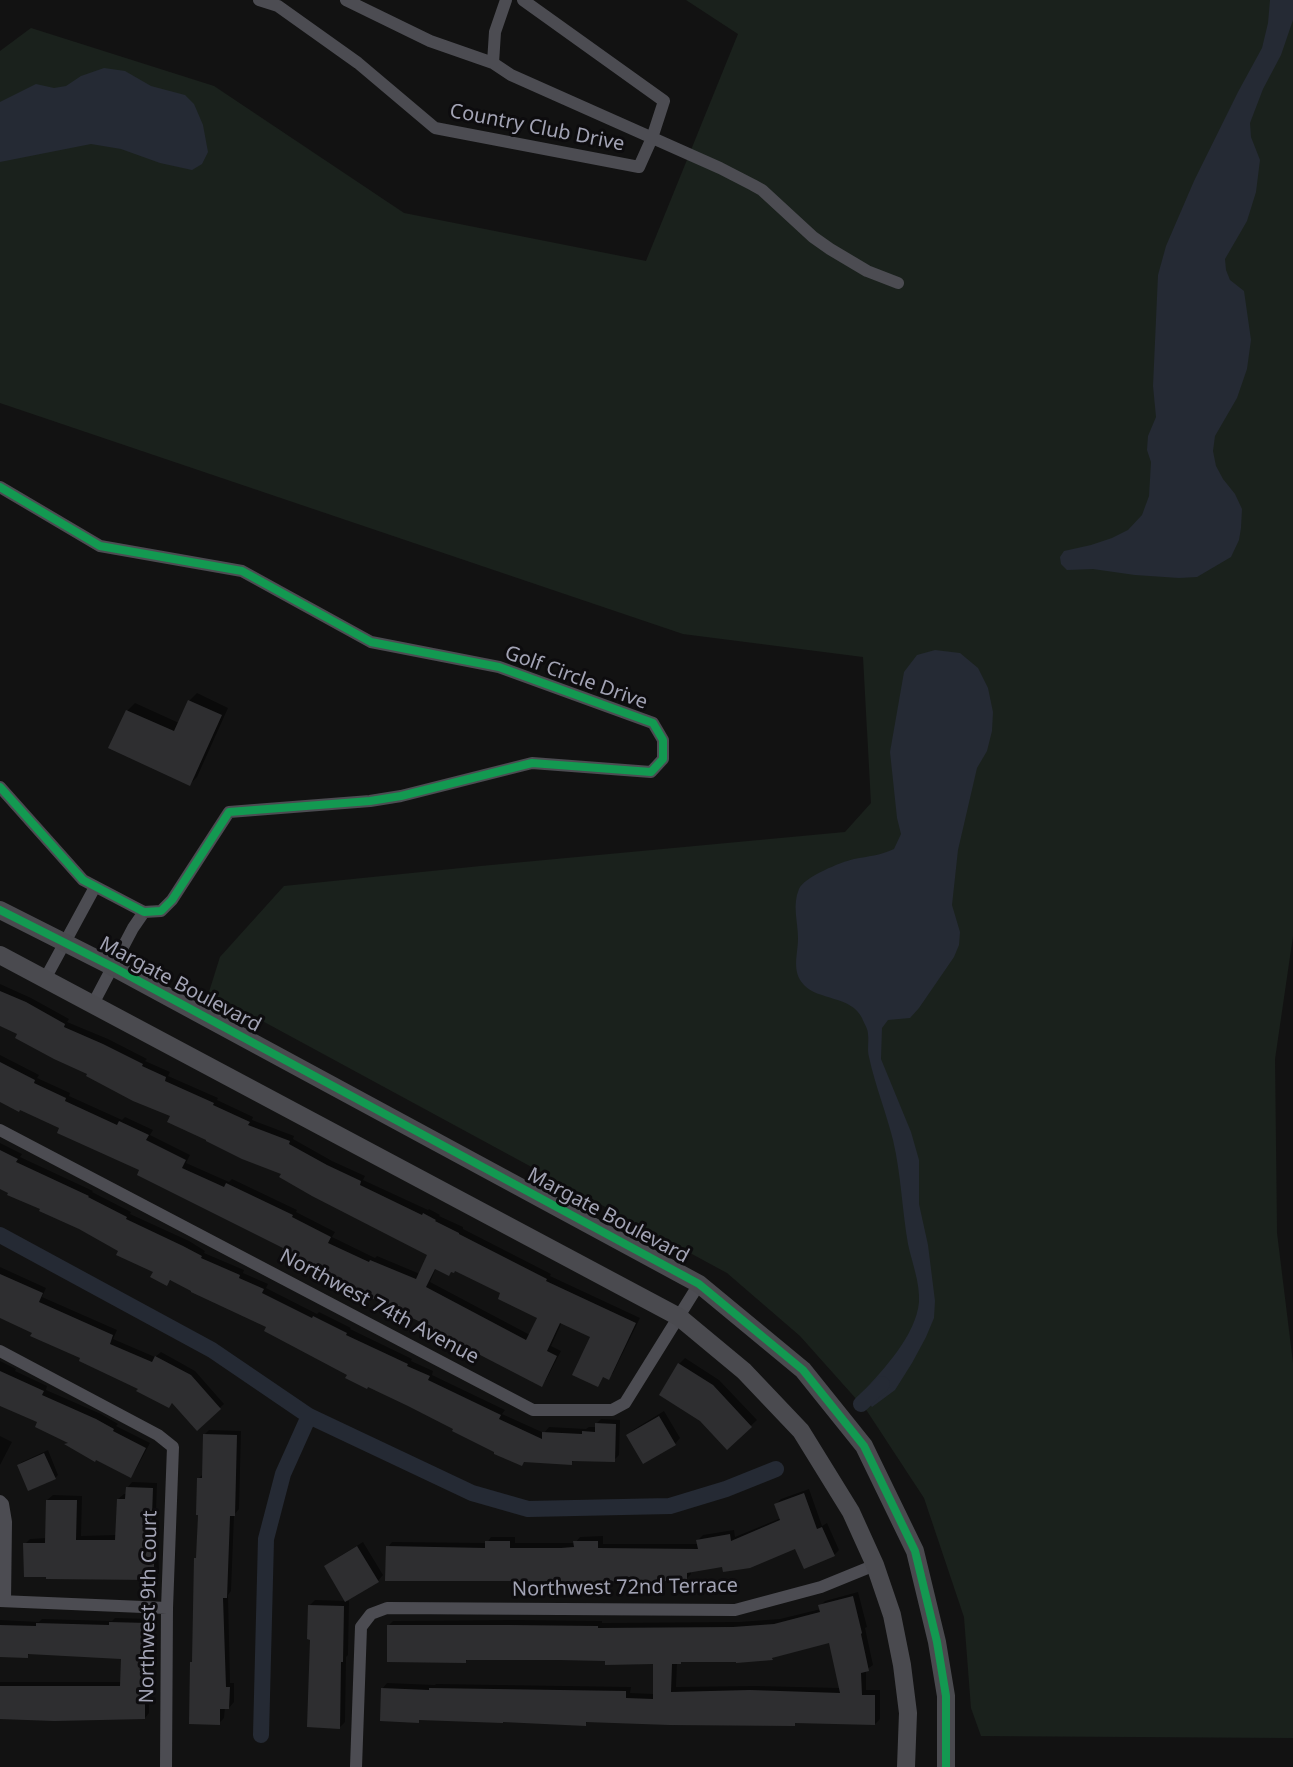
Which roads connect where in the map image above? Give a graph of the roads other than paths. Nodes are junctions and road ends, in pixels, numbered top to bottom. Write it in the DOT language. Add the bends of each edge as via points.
graph roads {
  1 [pos="259,0"];
  2 [pos="346,0"];
  3 [pos="506,0"];
  4 [pos="523,0"];
  5 [pos="493,63"];
  6 [pos="652,138"];
  7 [pos="898,283"];
  8 [pos="0,487"];
  9 [pos="0,787"];
  10 [pos="95,887"];
  11 [pos="0,910"];
  12 [pos="144,912"];
  13 [pos="65,942"];
  14 [pos="0,955"];
  15 [pos="113,967"];
  16 [pos="45,979"];
  17 [pos="93,1005"];
  18 [pos="0,1130"];
  19 [pos="699,1284"];
  20 [pos="679,1317"];
  21 [pos="0,1351"];
  22 [pos="2,1503"];
  23 [pos="875,1565"];
  24 [pos="2,1601"];
  25 [pos="166,1608"];
  26 [pos="166,1767"];
  27 [pos="356,1767"];
  28 [pos="906,1767"];
  29 [pos="946,1767"];
  1 -- 6 [label="street, Country Club Drive" via="278,6 358,63 435,128 639,167"];
  2 -- 5 [label="street, Country Club Drive" via="430,41"];
  3 -- 5 [label="street" via="495,32"];
  4 -- 6 [label="street, Country Club Drive" via="664,101"];
  5 -- 6 [label="street, Country Club Drive"];
  6 -- 7 [label="street, Country Club Drive" via="762,190 830,249 867,271"];
  8 -- 12 [label="street, Golf Circle Drive" via="100,546 242,571 371,642 499,667 653,723 663,740 663,759 651,772 532,764 370,801 229,812 172,900 161,912"];
  9 -- 10 [label="street" via="83,880"];
  10 -- 12 [label="street"];
  10 -- 13 [label="street"];
  11 -- 13 [label="street, Margate Boulevard"];
  12 -- 15 [label="street"];
  13 -- 15 [label="street, Margate Boulevard"];
  13 -- 16 [label="street"];
  14 -- 16 [label="street"];
  15 -- 17 [label="street"];
  15 -- 19 [label="street, Margate Boulevard"];
  16 -- 17 [label="street"];
  17 -- 20 [label="street"];
  18 -- 20 [label="street, Northwest 74th Avenue" via="533,1410 612,1410 625,1403"];
  19 -- 20 [label="street, Northwest 74th Avenue"];
  19 -- 29 [label="street, Margate Boulevard" via="803,1370 864,1446 915,1551 946,1696"];
  20 -- 23 [label="street" via="744,1371 801,1431 852,1512"];
  21 -- 25 [label="street, Northwest 9th Court" via="158,1435 172,1447"];
  22 -- 24 [label="street" via="6,1522"];
  23 -- 27 [label="street, Northwest 72nd Terrace" via="821,1587 735,1610 387,1608 371,1614 361,1628"];
  23 -- 28 [label="street" via="892,1615 902,1665 908,1713"];
  24 -- 25 [label="street"];
  25 -- 26 [label="street, Northwest 9th Court"];
}
